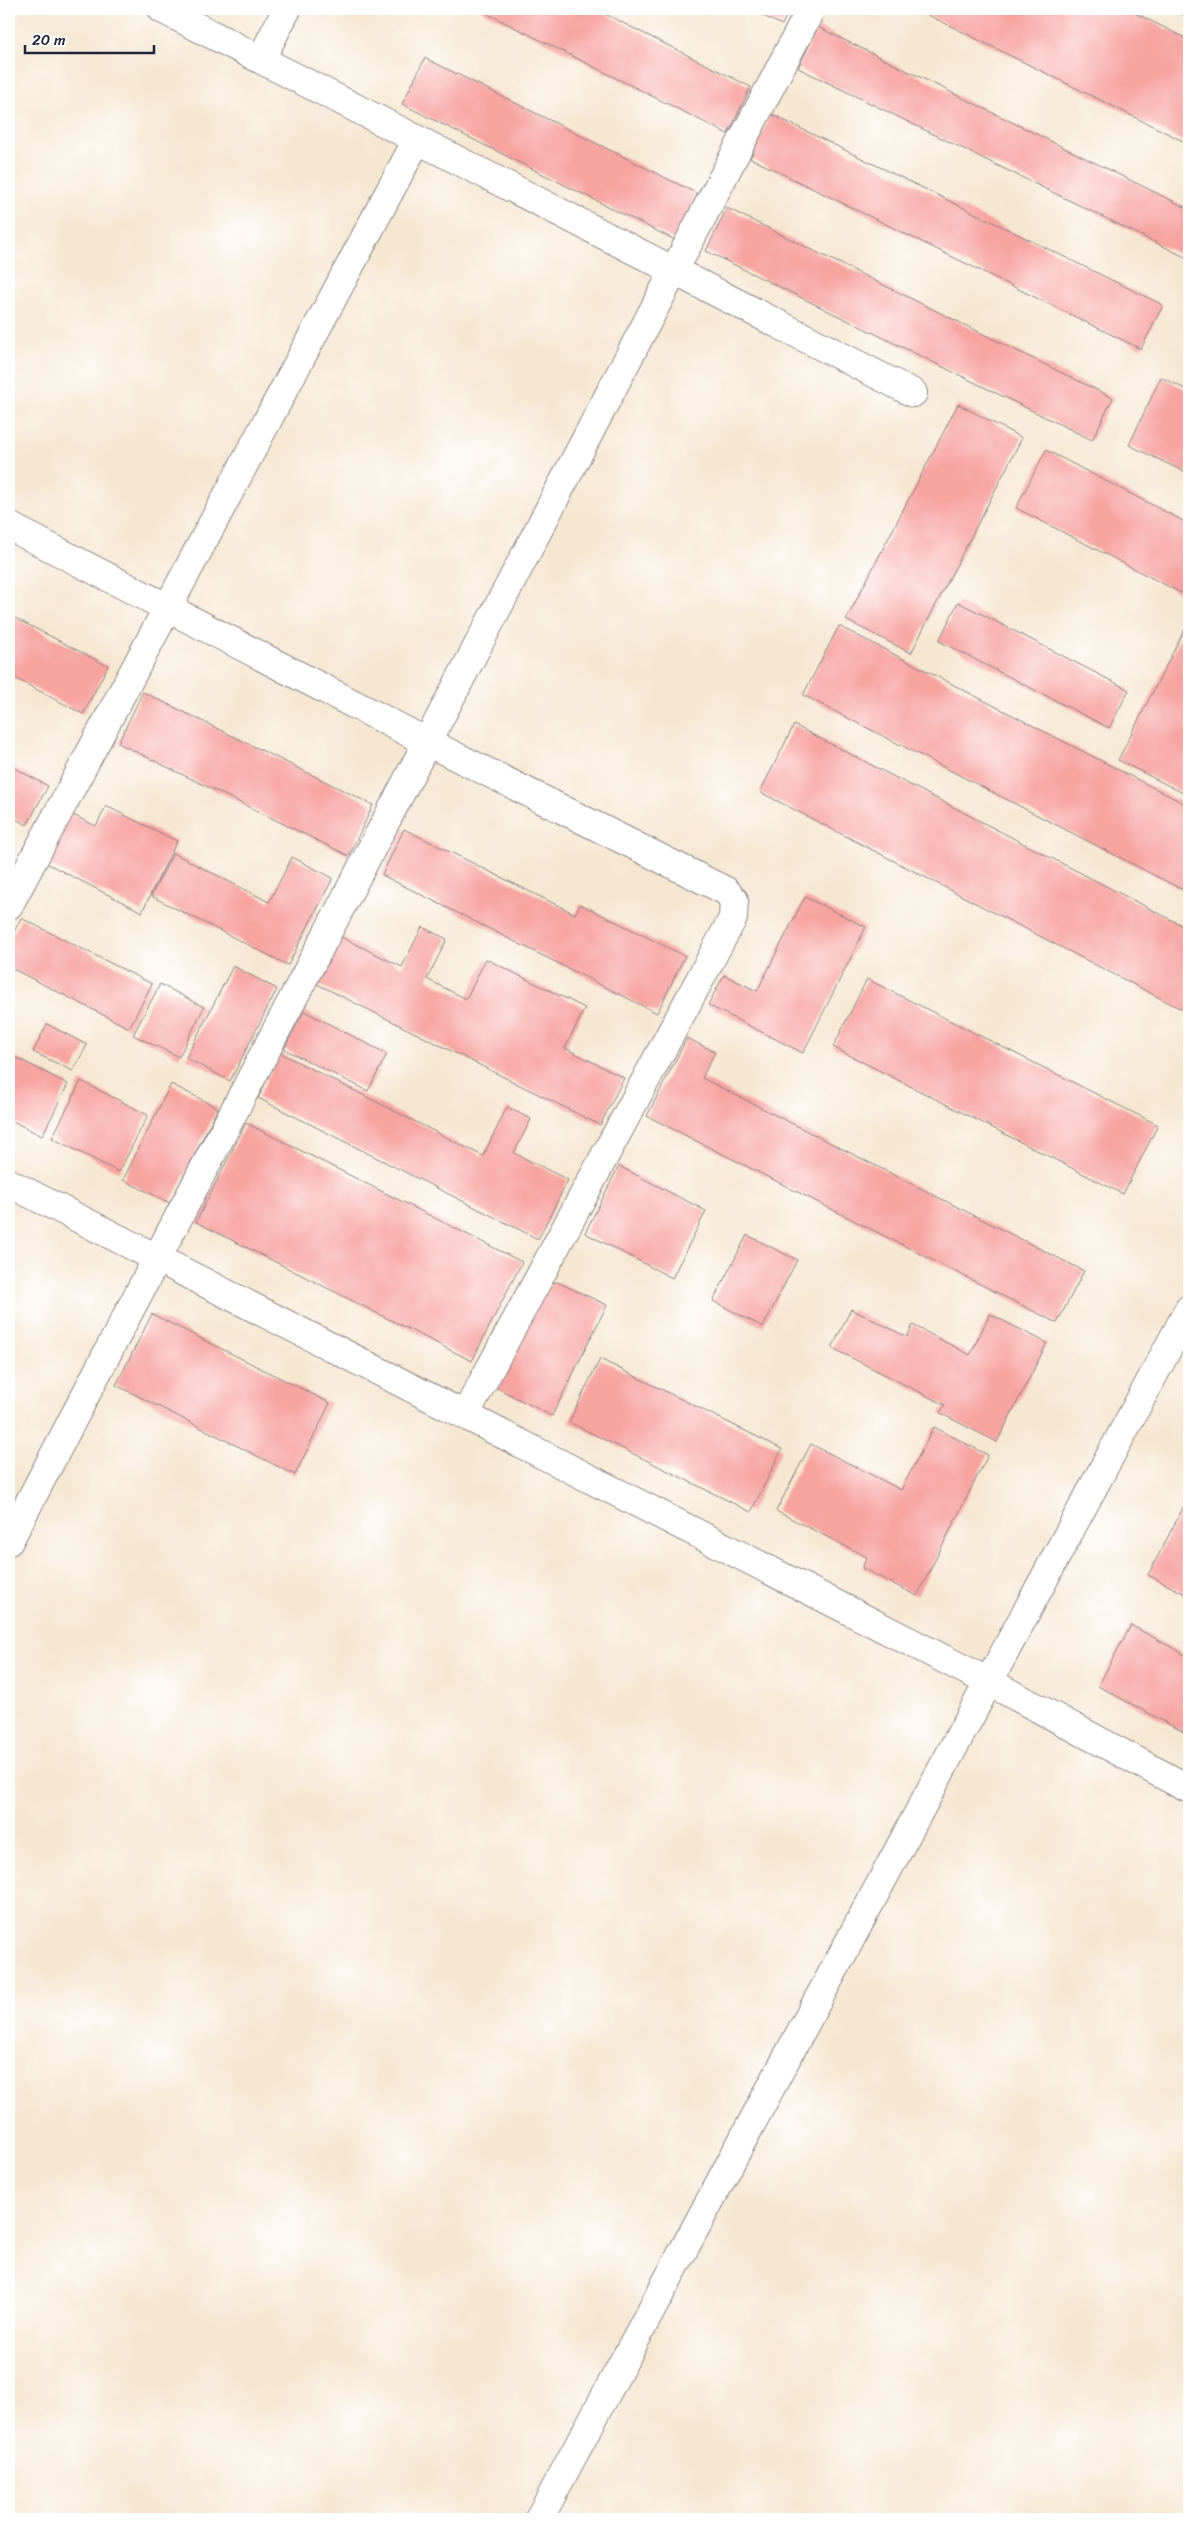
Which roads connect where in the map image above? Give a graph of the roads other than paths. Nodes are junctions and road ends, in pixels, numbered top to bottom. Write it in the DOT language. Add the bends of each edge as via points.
graph roads {
  1 [pos="162,9"];
  2 [pos="287,9"];
  3 [pos="811,9"];
  4 [pos="261,60"];
  5 [pos="417,140"];
  6 [pos="674,271"];
  7 [pos="913,393"];
  8 [pos="9,526"];
  9 [pos="167,607"];
  10 [pos="427,742"];
  11 [pos="9,905"];
  12 [pos="9,1183"];
  13 [pos="157,1259"];
  14 [pos="1189,1309"];
  15 [pos="465,1415"];
  16 [pos="9,1541"];
  17 [pos="989,1682"];
  18 [pos="1189,1789"];
  19 [pos="539,2519"];
  1 -- 4 [label="street"];
  2 -- 4 [label="street"];
  3 -- 6 [label="street"];
  4 -- 5 [label="street"];
  5 -- 6 [label="street"];
  5 -- 9 [label="street"];
  6 -- 7 [label="street"];
  6 -- 10 [label="street"];
  8 -- 9 [label="street"];
  9 -- 10 [label="street"];
  9 -- 11 [label="street"];
  10 -- 13 [label="street"];
  10 -- 15 [label="street" via="726,892 734,900 733,918"];
  12 -- 13 [label="street"];
  13 -- 15 [label="street"];
  13 -- 16 [label="street"];
  14 -- 17 [label="street"];
  15 -- 17 [label="street"];
  17 -- 18 [label="street"];
  17 -- 19 [label="street"];
}
